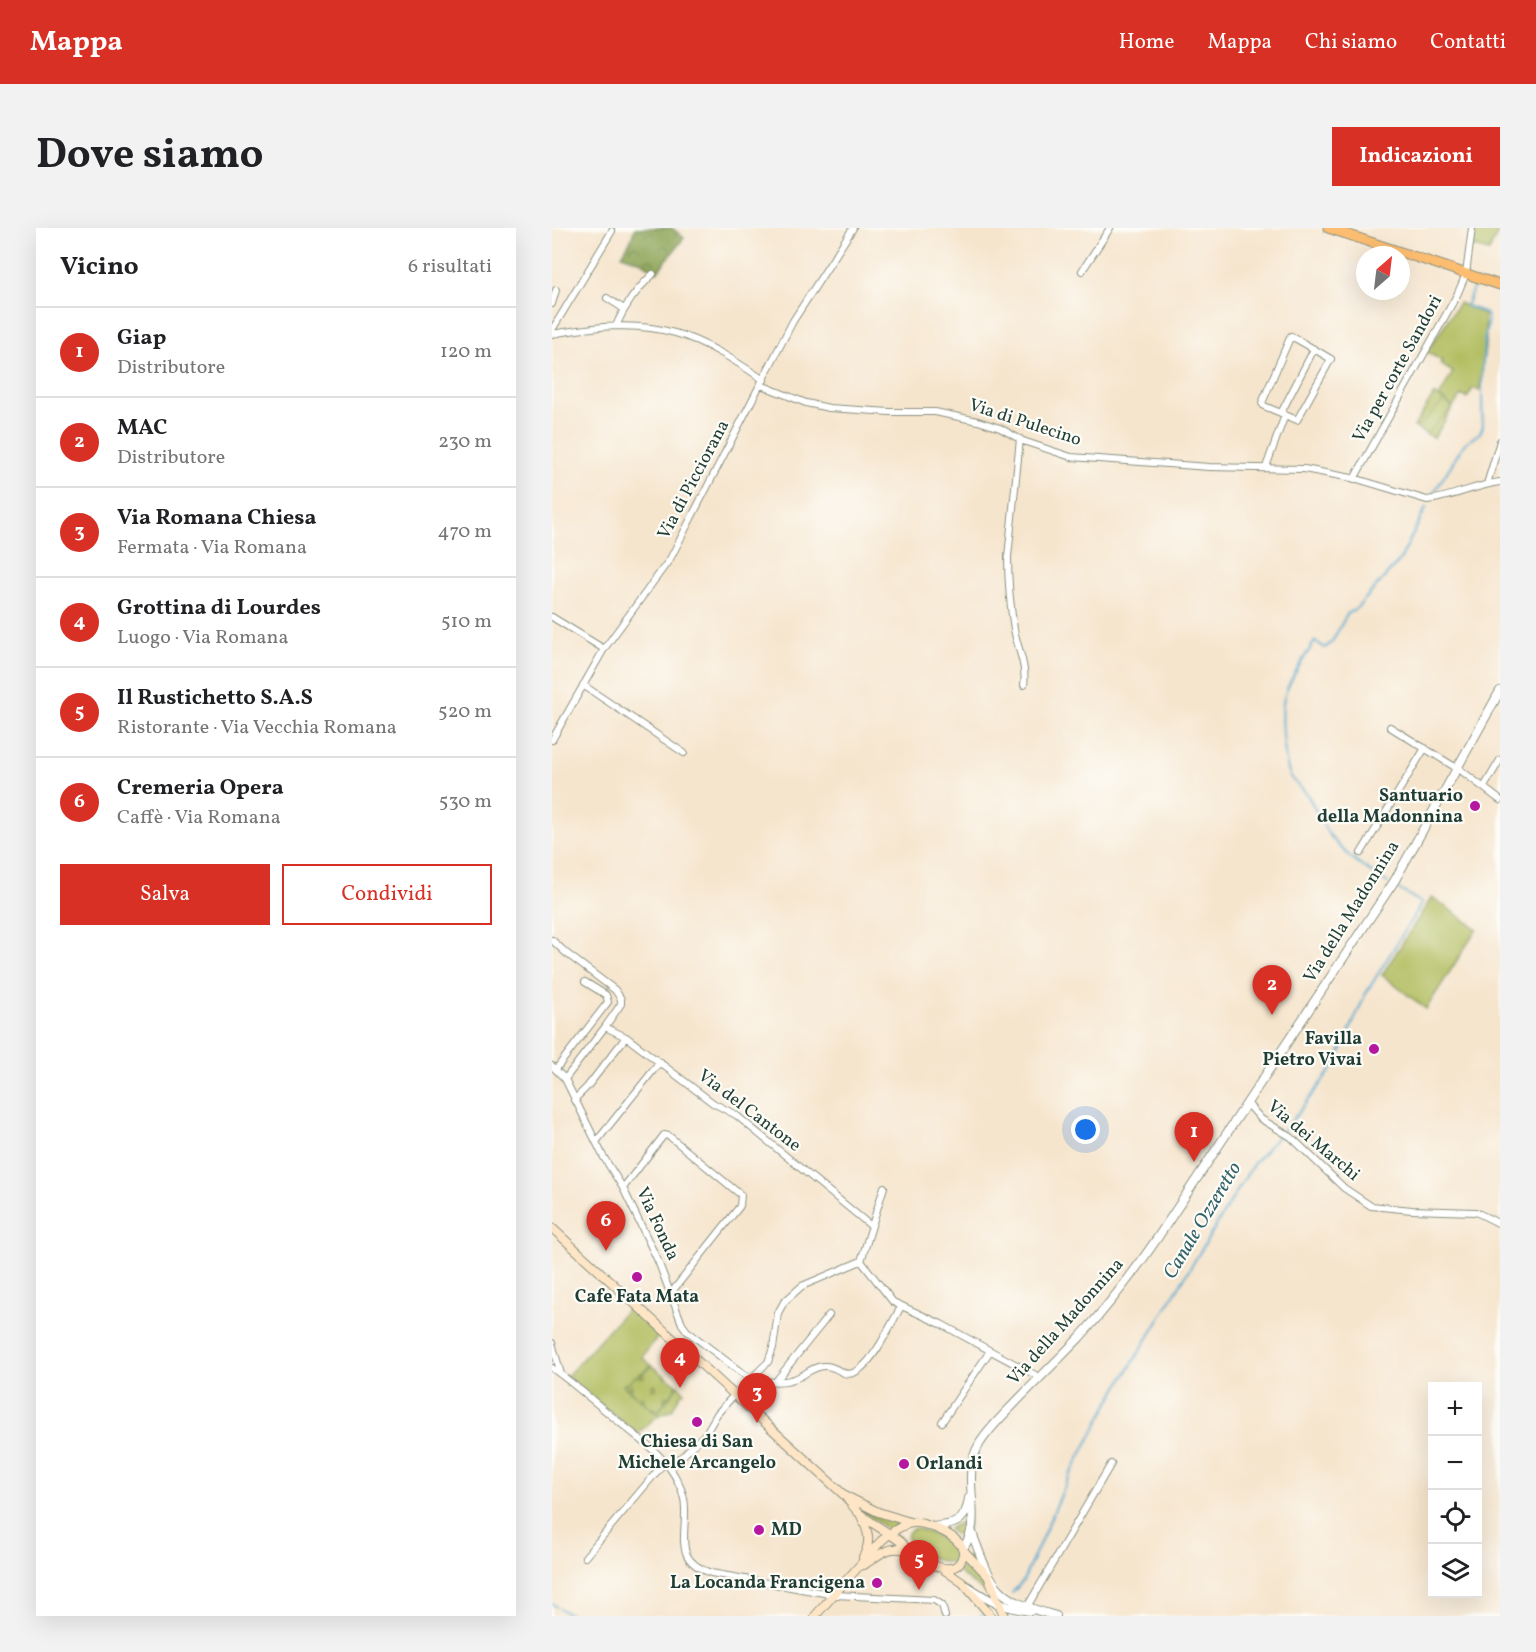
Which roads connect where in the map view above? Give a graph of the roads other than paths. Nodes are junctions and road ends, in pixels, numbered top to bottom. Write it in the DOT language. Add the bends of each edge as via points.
graph roads {
  1 [pos="853,228"];
  2 [pos="1110,228"];
  3 [pos="1328,228"];
  4 [pos="1472,228"];
  5 [pos="612,231"];
  6 [pos="1082,271"];
  7 [pos="654,274"];
  8 [pos="1466,274"];
  9 [pos="1500,285"];
  10 [pos="556,290"];
  11 [pos="607,298"];
  12 [pos="552,304"];
  13 [pos="624,309"];
  14 [pos="616,326"];
  15 [pos="552,332"];
  16 [pos="1314,349"];
  17 [pos="763,382"];
  18 [pos="1283,414"];
  19 [pos="1020,439"];
  20 [pos="1500,441"];
  21 [pos="1266,467"];
  22 [pos="1354,479"];
  23 [pos="1500,482"];
  24 [pos="1487,484"];
  25 [pos="552,617"];
  26 [pos="604,649"];
  27 [pos="583,685"];
  28 [pos="1024,685"];
  29 [pos="1500,691"];
  30 [pos="1390,727"];
  31 [pos="552,740"];
  32 [pos="1425,748"];
  33 [pos="684,753"];
  34 [pos="1500,760"];
  35 [pos="1458,769"];
  36 [pos="1484,787"];
  37 [pos="1500,800"];
  38 [pos="1361,853"];
  39 [pos="552,940"];
  40 [pos="585,982"];
  41 [pos="605,1027"];
  42 [pos="627,1037"];
  43 [pos="660,1062"];
  44 [pos="554,1067"];
  45 [pos="565,1079"];
  46 [pos="574,1100"];
  47 [pos="1247,1103"];
  48 [pos="596,1142"];
  49 [pos="884,1187"];
  50 [pos="623,1188"];
  51 [pos="1500,1224"];
  52 [pos="871,1226"];
  53 [pos="552,1228"];
  54 [pos="861,1261"];
  55 [pos="670,1293"];
  56 [pos="901,1306"];
  57 [pos="829,1316"];
  58 [pos="552,1343"];
  59 [pos="990,1351"];
  60 [pos="552,1368"];
  61 [pos="561,1374"];
  62 [pos="1039,1377"];
  63 [pos="751,1378"];
  64 [pos="776,1382"];
  65 [pos="734,1395"];
  66 [pos="942,1422"];
  67 [pos="665,1462"];
  68 [pos="1111,1464"];
  69 [pos="670,1468"];
  70 [pos="970,1488"];
  71 [pos="844,1496"];
  72 [pos="859,1513"];
  73 [pos="909,1525"];
  74 [pos="931,1527"];
  75 [pos="971,1530"];
  76 [pos="889,1534"];
  77 [pos="903,1544"];
  78 [pos="963,1549"];
  79 [pos="910,1552"];
  80 [pos="585,1557"];
  81 [pos="943,1569"];
  82 [pos="856,1570"];
  83 [pos="988,1576"];
  84 [pos="963,1583"];
  85 [pos="835,1595"];
  86 [pos="1002,1606"];
  87 [pos="1028,1612"];
  88 [pos="815,1616"];
  89 [pos="945,1616"];
  90 [pos="990,1616"];
  91 [pos="1004,1616"];
  92 [pos="1056,1616"];
  1 -- 17 [label="street, Via di Picciorana" via="793,321"];
  2 -- 6 [label="street"];
  3 -- 8 [label="main road"];
  4 -- 8 [label="street, Via per corte Sandori"];
  5 -- 15 [label="street"];
  7 -- 13 [label="street"];
  8 -- 9 [label="main road"];
  8 -- 22 [label="street, Via per corte Sandori"];
  10 -- 12 [label="street"];
  11 -- 13 [label="street"];
  13 -- 14 [label="street"];
  14 -- 15 [label="street, Via di Pulecino"];
  14 -- 17 [label="street, Via di Pulecino" via="680,335 728,357"];
  16 -- 18 [label="street"];
  16 -- 18 [label="street" via="1331,359 1297,420"];
  16 -- 18 [label="street" via="1291,336 1288,340 1262,403"];
  17 -- 19 [label="street, Via di Pulecino" via="806,403 829,408 935,412 1000,428"];
  17 -- 26 [label="street, Via di Picciorana" via="670,559"];
  18 -- 21 [label="street"];
  19 -- 21 [label="street, Via di Pulecino" via="1071,457"];
  19 -- 28 [label="street" via="1008,556 1014,628 1026,676"];
  20 -- 24 [label="street"];
  21 -- 22 [label="street, Via di Pulecino" via="1304,469"];
  22 -- 24 [label="street, Via di Pulecino" via="1427,500"];
  23 -- 24 [label="street, Via di Pulecino"];
  25 -- 26 [label="street"];
  26 -- 27 [label="street, Via di Picciorana"];
  27 -- 31 [label="street, Via di Picciorana"];
  27 -- 33 [label="street"];
  29 -- 35 [label="street, Via della Madonnina"];
  30 -- 32 [label="street"];
  32 -- 35 [label="street"];
  32 -- 38 [label="street"];
  34 -- 36 [label="street"];
  35 -- 36 [label="street"];
  35 -- 47 [label="street, Via della Madonnina" via="1395,880"];
  36 -- 37 [label="street"];
  39 -- 41 [label="street" via="619,995 621,1004"];
  40 -- 44 [label="street" via="606,995 608,1002"];
  41 -- 42 [label="street, Via del Cantone"];
  41 -- 45 [label="street"];
  42 -- 43 [label="street, Via del Cantone"];
  42 -- 46 [label="street"];
  43 -- 48 [label="street"];
  43 -- 52 [label="street, Via del Cantone" via="735,1115"];
  44 -- 45 [label="street, Via Fonda"];
  45 -- 46 [label="street, Via Fonda"];
  46 -- 48 [label="street, Via Fonda"];
  47 -- 51 [label="street, Via dei Marchi" via="1344,1188 1371,1206 1476,1212"];
  47 -- 62 [label="street, Via della Madonnina" via="1129,1279"];
  48 -- 50 [label="street, Via Fonda"];
  49 -- 52 [label="street"];
  50 -- 55 [label="street, Via Fonda"];
  50 -- 55 [label="street" via="664,1135 741,1195 740,1206"];
  52 -- 54 [label="street"];
  53 -- 65 [label="main road"];
  54 -- 56 [label="street" via="889,1298"];
  54 -- 63 [label="street" via="802,1286 784,1302 778,1313 772,1356"];
  55 -- 63 [label="street, Via Fonda" via="677,1316 687,1330"];
  56 -- 59 [label="street"];
  56 -- 64 [label="street, Via Fonda" via="874,1352 858,1370 847,1374 825,1365 794,1379"];
  57 -- 64 [label="street"];
  58 -- 61 [label="street"];
  59 -- 62 [label="street"];
  59 -- 66 [label="street"];
  60 -- 61 [label="street"];
  61 -- 67 [label="street"];
  62 -- 70 [label="street, Via della Madonnina" via="981,1442 972,1460"];
  63 -- 64 [label="street, Via Fonda"];
  63 -- 65 [label="street"];
  65 -- 69 [label="street" via="706,1432"];
  65 -- 71 [label="main road"];
  67 -- 69 [label="street"];
  67 -- 80 [label="street"];
  68 -- 87 [label="street"];
  69 -- 85 [label="street" via="685,1501 683,1541 687,1556 696,1566"];
  70 -- 74 [label="street" via="962,1518 950,1525"];
  70 -- 75 [label="street"];
  71 -- 72 [label="main road"];
  71 -- 73 [label="main road"];
  72 -- 76 [label="main road"];
  72 -- 82 [label="main road" via="868,1530 869,1545"];
  73 -- 74 [label="main road"];
  73 -- 76 [label="main road"];
  73 -- 77 [label="main road" via="902,1532"];
  74 -- 78 [label="main road" via="957,1539"];
  75 -- 78 [label="street"];
  75 -- 83 [label="street"];
  76 -- 77 [label="main road"];
  76 -- 82 [label="main road"];
  77 -- 79 [label="main road"];
  78 -- 81 [label="main road" via="957,1566"];
  78 -- 83 [label="main road"];
  79 -- 81 [label="main road"];
  79 -- 82 [label="main road" via="884,1550"];
  81 -- 84 [label="main road"];
  82 -- 85 [label="main road"];
  83 -- 86 [label="main road"];
  83 -- 87 [label="street" via="1005,1596"];
  84 -- 86 [label="street"];
  84 -- 90 [label="main road"];
  85 -- 88 [label="main road"];
  85 -- 89 [label="street" via="929,1599 939,1601"];
  86 -- 87 [label="street"];
  86 -- 91 [label="main road"];
  87 -- 92 [label="street"];
}
